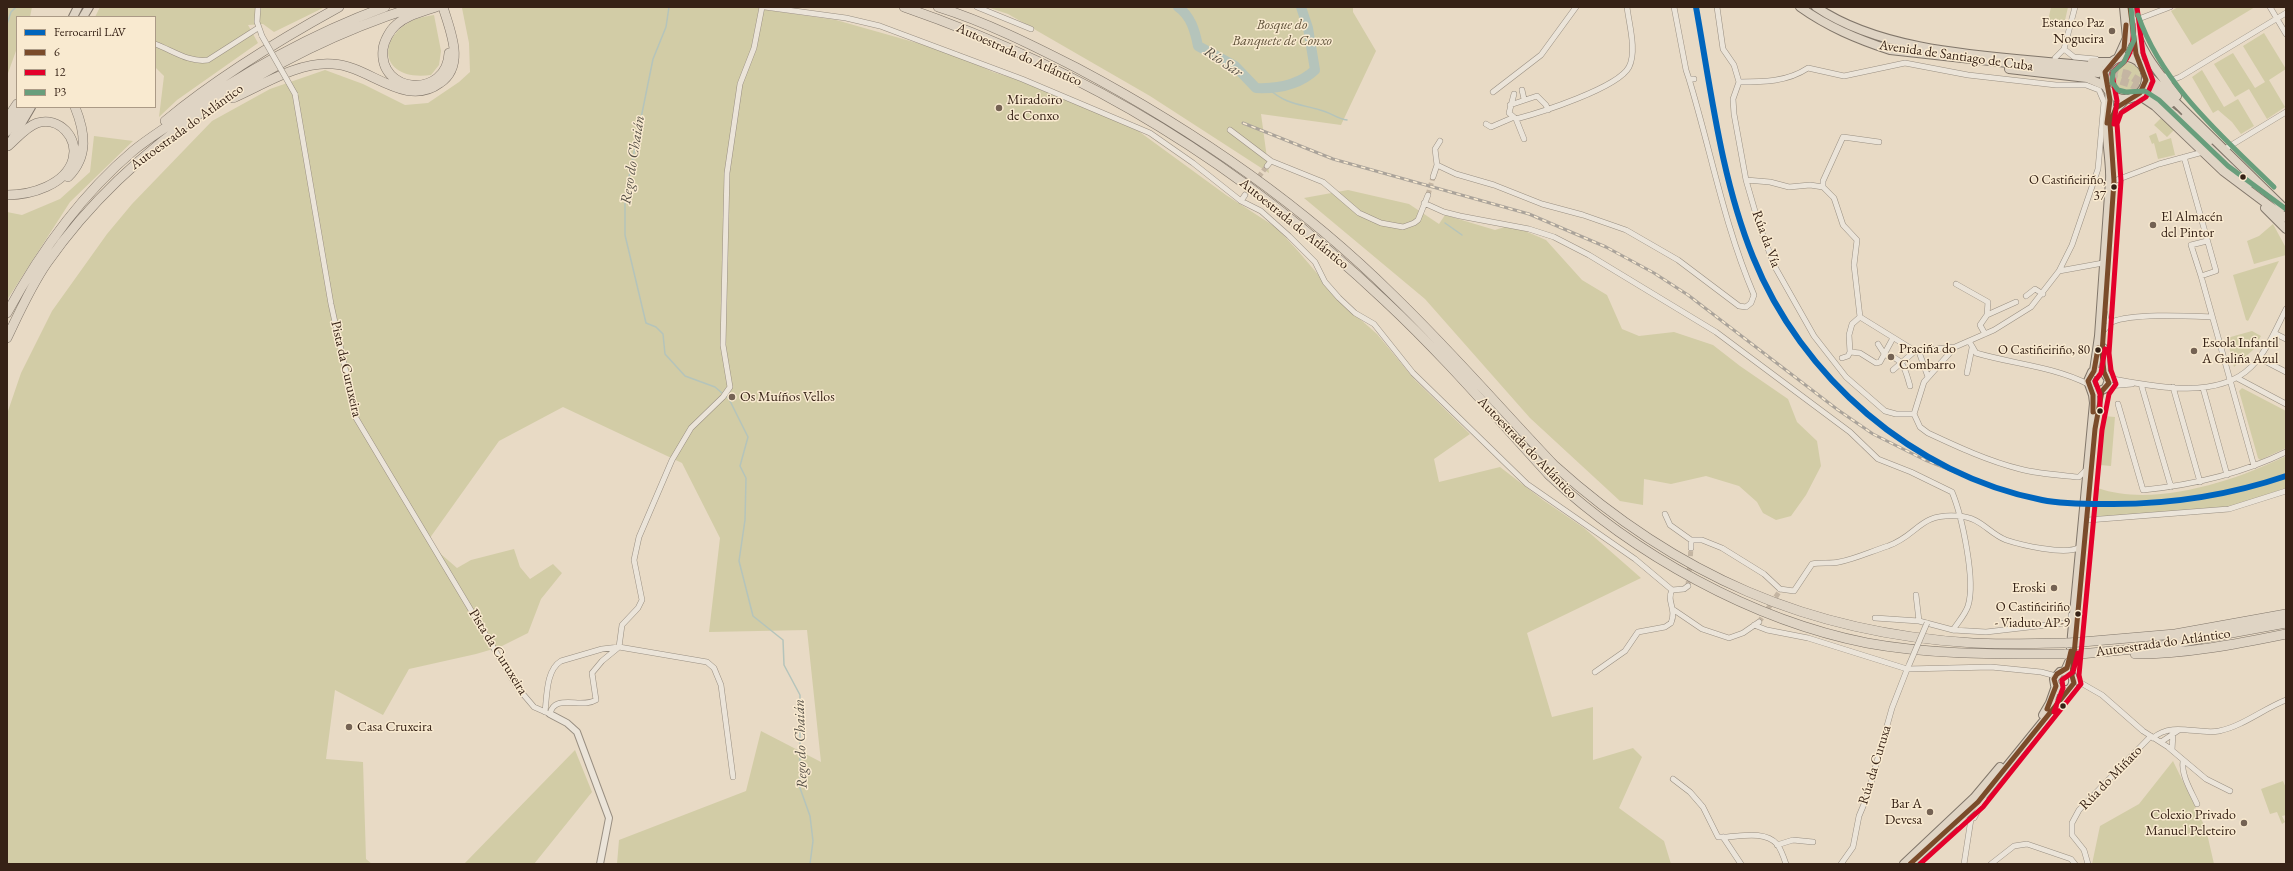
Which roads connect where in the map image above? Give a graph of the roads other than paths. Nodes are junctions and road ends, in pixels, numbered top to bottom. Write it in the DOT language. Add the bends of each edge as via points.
graph roads {
  1 [pos="78,7"];
  2 [pos="89,7"];
  3 [pos="258,7"];
  4 [pos="339,7"];
  5 [pos="385,7"];
  6 [pos="437,7"];
  7 [pos="443,7"];
  8 [pos="764,7"];
  9 [pos="904,7"];
  10 [pos="938,7"];
  11 [pos="977,7"];
  12 [pos="1576,7"];
  13 [pos="1626,7"];
  14 [pos="1674,7"];
  15 [pos="1717,7"];
  16 [pos="1800,7"];
  17 [pos="1816,7"];
  18 [pos="2075,7"];
  19 [pos="2124,7"];
  20 [pos="2130,7"];
  21 [pos="2170,7"];
  22 [pos="2270,7"];
  23 [pos="413,10"];
  24 [pos="2286,14"];
  25 [pos="74,16"];
  26 [pos="84,16"];
  27 [pos="2277,19"];
  28 [pos="2132,20"];
  29 [pos="258,28"];
  30 [pos="1031,30"];
  31 [pos="2286,34"];
  32 [pos="1904,43"];
  33 [pos="156,44"];
  34 [pos="2064,49"];
  35 [pos="2144,49"];
  36 [pos="1890,50"];
  37 [pos="2055,58"];
  38 [pos="2115,60"];
  39 [pos="2139,63"];
  40 [pos="2145,72"];
  41 [pos="2180,77"];
  42 [pos="1739,82"];
  43 [pos="2108,89"];
  44 [pos="1522,90"];
  45 [pos="2150,90"];
  46 [pos="1493,92"];
  47 [pos="1514,94"];
  48 [pos="2175,94"];
  49 [pos="2130,98"];
  50 [pos="1524,99"];
  51 [pos="1510,105"];
  52 [pos="16,106"];
  53 [pos="21,108"];
  54 [pos="30,108"];
  55 [pos="75,108"];
  56 [pos="208,109"];
  57 [pos="1548,110"];
  58 [pos="2286,112"];
  59 [pos="7,119"];
  60 [pos="1514,119"];
  61 [pos="2195,119"];
  62 [pos="1486,124"];
  63 [pos="1230,130"];
  64 [pos="7,132"];
  65 [pos="1524,139"];
  66 [pos="1440,141"];
  67 [pos="1879,142"];
  68 [pos="8,147"];
  69 [pos="2225,149"];
  70 [pos="133,151"];
  71 [pos="2203,152"];
  72 [pos="2184,157"];
  73 [pos="1271,161"];
  74 [pos="1267,166"];
  75 [pos="1437,166"];
  76 [pos="1433,177"];
  77 [pos="1746,180"];
  78 [pos="2114,181"];
  79 [pos="1823,187"];
  80 [pos="2247,191"];
  81 [pos="7,195"];
  82 [pos="1245,195"];
  83 [pos="1428,195"];
  84 [pos="7,201"];
  85 [pos="1241,201"];
  86 [pos="1423,204"];
  87 [pos="2284,206"];
  88 [pos="2286,218"];
  89 [pos="2286,229"];
  90 [pos="2207,240"];
  91 [pos="2109,253"];
  92 [pos="2104,267"];
  93 [pos="2059,271"];
  94 [pos="2200,276"];
  95 [pos="1956,284"];
  96 [pos="2106,291"];
  97 [pos="2043,294"];
  98 [pos="2026,296"];
  99 [pos="2016,302"];
  100 [pos="2286,309"];
  101 [pos="7,313"];
  102 [pos="2105,313"];
  103 [pos="1987,315"];
  104 [pos="2212,316"];
  105 [pos="1860,317"];
  106 [pos="2111,322"];
  107 [pos="2103,331"];
  108 [pos="2274,333"];
  109 [pos="1985,334"];
  110 [pos="7,338"];
  111 [pos="1893,338"];
  112 [pos="2286,339"];
  113 [pos="1968,341"];
  114 [pos="1878,344"];
  115 [pos="1955,347"];
  116 [pos="1972,348"];
  117 [pos="1917,351"];
  118 [pos="1850,352"];
  119 [pos="1885,355"];
  120 [pos="1842,358"];
  121 [pos="2259,358"];
  122 [pos="1901,363"];
  123 [pos="1893,370"];
  124 [pos="2286,372"];
  125 [pos="1968,373"];
  126 [pos="2092,373"];
  127 [pos="1928,377"];
  128 [pos="2107,378"];
  129 [pos="2237,378"];
  130 [pos="2078,379"];
  131 [pos="2230,381"];
  132 [pos="2141,384"];
  133 [pos="1910,386"];
  134 [pos="2090,387"];
  135 [pos="2173,387"];
  136 [pos="2203,388"];
  137 [pos="2102,391"];
  138 [pos="2118,404"];
  139 [pos="2286,404"];
  140 [pos="1914,414"];
  141 [pos="2286,452"];
  142 [pos="2254,466"];
  143 [pos="2085,471"];
  144 [pos="2227,475"];
  145 [pos="2079,478"];
  146 [pos="2200,482"];
  147 [pos="2084,486"];
  148 [pos="2171,487"];
  149 [pos="2286,491"];
  150 [pos="1665,514"];
  151 [pos="1960,516"];
  152 [pos="2088,520"];
  153 [pos="1690,540"];
  154 [pos="1691,548"];
  155 [pos="2078,548"];
  156 [pos="2067,551"];
  157 [pos="2077,556"];
  158 [pos="1688,586"];
  159 [pos="1672,590"];
  160 [pos="1916,595"];
  161 [pos="2076,599"];
  162 [pos="1674,610"];
  163 [pos="2286,610"];
  164 [pos="2286,614"];
  165 [pos="1875,618"];
  166 [pos="2071,620"];
  167 [pos="1919,621"];
  168 [pos="2286,622"];
  169 [pos="1927,623"];
  170 [pos="2062,623"];
  171 [pos="2207,629"];
  172 [pos="1954,630"];
  173 [pos="2286,634"];
  174 [pos="2070,636"];
  175 [pos="620,648"];
  176 [pos="2082,654"];
  177 [pos="1908,667"];
  178 [pos="2065,671"];
  179 [pos="1595,672"];
  180 [pos="2047,674"];
  181 [pos="2056,676"];
  182 [pos="2071,683"];
  183 [pos="2055,686"];
  184 [pos="2286,700"];
  185 [pos="548,713"];
  186 [pos="2180,729"];
  187 [pos="2173,733"];
  188 [pos="2152,737"];
  189 [pos="2161,742"];
  190 [pos="2172,750"];
  191 [pos="2183,761"];
  192 [pos="733,777"];
  193 [pos="1673,779"];
  194 [pos="1993,781"];
  195 [pos="2230,791"];
  196 [pos="2197,804"];
  197 [pos="1966,815"];
  198 [pos="1949,824"];
  199 [pos="1723,837"];
  200 [pos="1814,842"];
  201 [pos="1777,845"];
  202 [pos="600,864"];
  203 [pos="1741,864"];
  204 [pos="1786,864"];
  205 [pos="1841,864"];
  206 [pos="1904,864"];
  207 [pos="1910,864"];
  208 [pos="1964,864"];
  209 [pos="1990,864"];
  210 [pos="2075,864"];
  211 [pos="2088,864"];
  1 -- 25 [label="main road"];
  2 -- 26 [label="main road"];
  3 -- 29 [label="street, Pista da Curuxeira"];
  4 -- 70 [label="highway" via="301,28 189,101"];
  5 -- 70 [label="highway, Autoestrada do Atlántico" via="351,19 255,67"];
  6 -- 23 [label="highway"];
  6 -- 23 [label="highway" via="449,44 449,58 438,77 427,85 405,84 395,79 382,59 384,42 396,25"];
  7 -- 56 [label="highway" via="454,45 454,59 447,77 427,90 405,91 346,66 317,64 301,68"];
  8 -- 85 [label="street" via="846,18 880,26 1022,79 1150,133"];
  8 -- 175 [label="street" via="754,48 740,84 727,174 723,345 731,382 725,395 691,428 672,460 639,537 634,560 642,600 622,625"];
  9 -- 176 [label="highway, Autoestrada do Atlántico, bridge" via="1002,44 1115,99 1233,174 1312,235 1386,302 1549,475 1575,499 1627,538 1676,568 1775,616 1867,643 1974,654"];
  10 -- 174 [label="highway, Autoestrada do Atlántico" via="1006,33 1120,90 1250,174 1318,226 1392,294 1554,465 1602,507 1665,550 1744,591 1826,620 1869,631 1974,643"];
  11 -- 30 [label="street"];
  12 -- 46 [label="street" via="1541,55"];
  13 -- 57 [label="street" via="1631,50 1631,62 1627,70 1600,88"];
  14 -- 75 [label="street" via="1730,233 1754,295 1746,307 1739,306 1678,260 1626,230 1542,204"];
  15 -- 42 [label="street" via="1723,49 1734,65 1732,71"];
  16 -- 36 [label="main road, Avenida de Santiago de Cuba" via="1837,30"];
  17 -- 32 [label="main road, Avenida de Santiago de Cuba" via="1860,31"];
  18 -- 34 [label="street"];
  19 -- 38 [label="main road" via="2127,38"];
  20 -- 28 [label="main road"];
  21 -- 28 [label="street"];
  22 -- 27 [label="street"];
  23 -- 56 [label="highway, Autoestrada do Atlántico" via="354,29 302,54 253,80"];
  24 -- 27 [label="street"];
  27 -- 31 [label="street"];
  27 -- 41 [label="street"];
  28 -- 35 [label="main road"];
  28 -- 39 [label="main road" via="2132,36"];
  29 -- 33 [label="street" via="208,60 202,61 190,59"];
  29 -- 185 [label="street, Pista da Curuxeira, bridge" via="295,94 331,304 356,418 517,687 534,707"];
  32 -- 36 [label="main road, Avenida de Santiago de Cuba" via="2099,70"];
  32 -- 37 [label="main road" via="1935,44"];
  34 -- 37 [label="street"];
  34 -- 38 [label="street" via="2074,57"];
  35 -- 41 [label="street" via="2169,80"];
  35 -- 48 [label="main road"];
  36 -- 43 [label="main road" via="1933,60 2087,78"];
  37 -- 38 [label="main road"];
  38 -- 39 [label="main road" via="2129,57"];
  38 -- 43 [label="main road" via="2105,73"];
  39 -- 40 [label="main road"];
  40 -- 49 [label="main road" via="2144,88"];
  40 -- 61 [label="main road"];
  41 -- 48 [label="street" via="2173,86"];
  42 -- 77 [label="street, Rúa da Vía" via="1733,100 1734,114"];
  42 -- 93 [label="street" via="1783,79 1808,68 1844,76 1898,63 1968,75 2096,88 2104,102 2098,169 2072,246"];
  43 -- 49 [label="main road" via="2115,96"];
  43 -- 92 [label="main road" via="2110,104 2107,139 2111,170"];
  44 -- 50 [label="street"];
  45 -- 87 [label="main road" via="2174,114"];
  47 -- 51 [label="street"];
  48 -- 61 [label="main road"];
  49 -- 71 [label="main road" via="2143,98 2156,106"];
  49 -- 78 [label="main road" via="2114,111 2110,124"];
  50 -- 51 [label="street"];
  50 -- 57 [label="street" via="1537,96"];
  51 -- 60 [label="street" via="1509,113"];
  52 -- 59 [label="highway"];
  53 -- 64 [label="main road"];
  54 -- 68 [label="main road"];
  55 -- 84 [label="highway" via="83,128 84,140 83,152 77,167 64,181 41,195 20,201"];
  56 -- 110 [label="highway, Autoestrada do Atlántico" via="147,153 125,172 87,213 46,264 21,307"];
  57 -- 60 [label="street"];
  58 -- 69 [label="street"];
  60 -- 62 [label="street" via="1491,127"];
  60 -- 65 [label="street"];
  61 -- 69 [label="main road"];
  63 -- 73 [label="street"];
  66 -- 75 [label="street" via="1435,149"];
  67 -- 79 [label="street" via="1842,138 1822,181"];
  68 -- 81 [label="highway" via="36,123 53,123 67,132 74,151 68,170 51,184 29,194"];
  69 -- 87 [label="main road"];
  70 -- 101 [label="highway, Autoestrada do Atlántico" via="79,207 53,240"];
  71 -- 72 [label="street"];
  71 -- 80 [label="main road"];
  72 -- 78 [label="street"];
  72 -- 90 [label="street"];
  73 -- 74 [label="street"];
  73 -- 86 [label="street" via="1322,182 1359,213 1381,224 1403,227 1418,220"];
  75 -- 76 [label="street"];
  77 -- 79 [label="street" via="1789,187"];
  77 -- 140 [label="street, Rúa da Vía" via="1775,267 1814,336 1846,377 1879,407 1891,413"];
  78 -- 91 [label="main road"];
  79 -- 105 [label="street" via="1834,198 1843,225 1857,240 1854,265"];
  80 -- 87 [label="main road"];
  80 -- 89 [label="main road"];
  82 -- 85 [label="street"];
  83 -- 86 [label="street"];
  85 -- 159 [label="street" via="1261,211 1289,236 1315,262 1339,298 1355,313 1374,324 1413,373 1527,484 1635,559"];
  86 -- 151 [label="street" via="1460,216 1529,229 1554,237 1594,258 1721,336 1850,432 1878,459 1952,492"];
  87 -- 88 [label="main road"];
  90 -- 94 [label="street" via="2191,245"];
  90 -- 94 [label="street" via="2216,271"];
  91 -- 92 [label="main road"];
  91 -- 96 [label="main road"];
  92 -- 93 [label="street"];
  92 -- 96 [label="main road"];
  92 -- 126 [label="main road" via="2099,336"];
  93 -- 97 [label="street"];
  94 -- 104 [label="street"];
  95 -- 103 [label="street" via="1988,302"];
  96 -- 102 [label="main road"];
  97 -- 98 [label="street" via="2035,290"];
  97 -- 109 [label="street" via="2031,307"];
  99 -- 103 [label="street"];
  100 -- 108 [label="street"];
  102 -- 106 [label="street" via="2106,320"];
  102 -- 107 [label="main road"];
  103 -- 109 [label="street" via="1980,325"];
  104 -- 106 [label="street" via="2172,316"];
  104 -- 131 [label="street"];
  105 -- 111 [label="street"];
  105 -- 118 [label="street" via="1852,324 1849,335"];
  106 -- 107 [label="street"];
  107 -- 128 [label="main road"];
  108 -- 112 [label="street"];
  108 -- 121 [label="street"];
  109 -- 113 [label="street"];
  111 -- 117 [label="street"];
  111 -- 119 [label="street"];
  113 -- 115 [label="street"];
  113 -- 116 [label="street"];
  114 -- 119 [label="street"];
  115 -- 117 [label="street"];
  115 -- 127 [label="street"];
  116 -- 125 [label="street"];
  116 -- 130 [label="street" via="1986,356 2030,364"];
  117 -- 122 [label="street"];
  117 -- 127 [label="street"];
  118 -- 119 [label="street" via="1858,352 1876,363"];
  118 -- 120 [label="street"];
  119 -- 122 [label="street" via="1896,357"];
  121 -- 124 [label="street"];
  121 -- 129 [label="street"];
  122 -- 123 [label="street"];
  122 -- 133 [label="street" via="1905,367"];
  126 -- 128 [label="main road"];
  126 -- 130 [label="street"];
  126 -- 134 [label="main road"];
  127 -- 140 [label="street"];
  128 -- 132 [label="street"];
  128 -- 137 [label="main road"];
  129 -- 131 [label="street"];
  129 -- 139 [label="street"];
  130 -- 134 [label="street"];
  131 -- 136 [label="street"];
  131 -- 142 [label="street"];
  132 -- 135 [label="street"];
  132 -- 148 [label="street"];
  134 -- 137 [label="main road"];
  134 -- 161 [label="main road" via="2094,400"];
  135 -- 136 [label="street"];
  135 -- 146 [label="street"];
  136 -- 144 [label="street"];
  137 -- 152 [label="main road" via="2095,429"];
  138 -- 148 [label="street" via="2143,490"];
  140 -- 145 [label="street" via="1920,427 1928,433 1984,458 2021,470"];
  141 -- 142 [label="street"];
  142 -- 144 [label="street"];
  143 -- 145 [label="street"];
  144 -- 146 [label="street"];
  145 -- 147 [label="street"];
  146 -- 148 [label="street"];
  149 -- 152 [label="street" via="2229,509"];
  150 -- 153 [label="street" via="1670,525"];
  151 -- 153 [label="street" via="1930,518 1898,542 1888,546 1838,562 1812,564 1794,591 1780,590 1764,574 1722,548 1702,540"];
  151 -- 156 [label="street" via="1980,521 2006,539"];
  151 -- 172 [label="street" via="1968,560 1970,596 1968,606"];
  152 -- 182 [label="main road"];
  153 -- 154 [label="street"];
  155 -- 156 [label="street"];
  156 -- 157 [label="street"];
  158 -- 159 [label="street"];
  159 -- 162 [label="street" via="1670,599"];
  160 -- 167 [label="street"];
  161 -- 166 [label="street"];
  161 -- 174 [label="main road"];
  162 -- 177 [label="street" via="1702,629 1729,638 1756,623 1766,630 1808,638"];
  162 -- 179 [label="street" via="1671,623 1665,627 1638,632 1625,652"];
  163 -- 171 [label="highway"];
  164 -- 171 [label="highway, Autoestrada do Atlántico"];
  165 -- 167 [label="street"];
  166 -- 170 [label="street"];
  166 -- 174 [label="street"];
  167 -- 169 [label="street"];
  168 -- 176 [label="highway, Autoestrada do Atlántico" via="2155,647"];
  169 -- 172 [label="street"];
  169 -- 177 [label="street, Rúa da Curuxa, bridge"];
  170 -- 172 [label="street" via="1986,632"];
  170 -- 174 [label="street" via="2068,627"];
  171 -- 174 [label="highway, Autoestrada do Atlántico, bridge" via="2082,642"];
  173 -- 176 [label="highway" via="2161,654"];
  174 -- 178 [label="main road" via="2070,660"];
  175 -- 185 [label="street" via="591,652 559,662 550,676"];
  175 -- 185 [label="street" via="602,661 592,673 595,701 558,703"];
  175 -- 192 [label="street" via="701,659 714,668 721,684"];
  177 -- 180 [label="street" via="1991,667"];
  177 -- 205 [label="street, Rúa da Curuxa" via="1892,708 1852,847"];
  178 -- 181 [label="main road"];
  178 -- 182 [label="main road"];
  180 -- 181 [label="street"];
  180 -- 183 [label="street"];
  181 -- 183 [label="main road"];
  182 -- 183 [label="main road" via="2062,690"];
  182 -- 188 [label="street, Rúa do Miñato" via="2102,695"];
  182 -- 194 [label="main road"];
  183 -- 194 [label="main road" via="2046,711"];
  184 -- 186 [label="street" via="2220,731"];
  185 -- 202 [label="street" via="577,732 608,814 608,830"];
  186 -- 187 [label="street"];
  186 -- 188 [label="street"];
  187 -- 189 [label="street"];
  187 -- 190 [label="street"];
  188 -- 189 [label="street, Rúa do Miñato"];
  188 -- 211 [label="street, Rúa do Miñato" via="2084,804 2074,819 2072,835 2084,850"];
  189 -- 190 [label="street, Rúa do Miñato"];
  190 -- 191 [label="street, Rúa do Miñato"];
  191 -- 195 [label="street, Rúa do Miñato" via="2206,779"];
  191 -- 196 [label="street" via="2183,769"];
  193 -- 199 [label="street" via="1690,792 1703,807 1715,834"];
  194 -- 197 [label="main road"];
  194 -- 198 [label="main road"];
  197 -- 198 [label="main road"];
  197 -- 208 [label="street"];
  198 -- 206 [label="main road"];
  198 -- 207 [label="main road"];
  199 -- 201 [label="street" via="1753,835 1765,837"];
  199 -- 203 [label="street"];
  200 -- 201 [label="street" via="1801,839"];
  201 -- 204 [label="street"];
  209 -- 210 [label="street" via="2014,846 2027,844 2071,859"];
}
